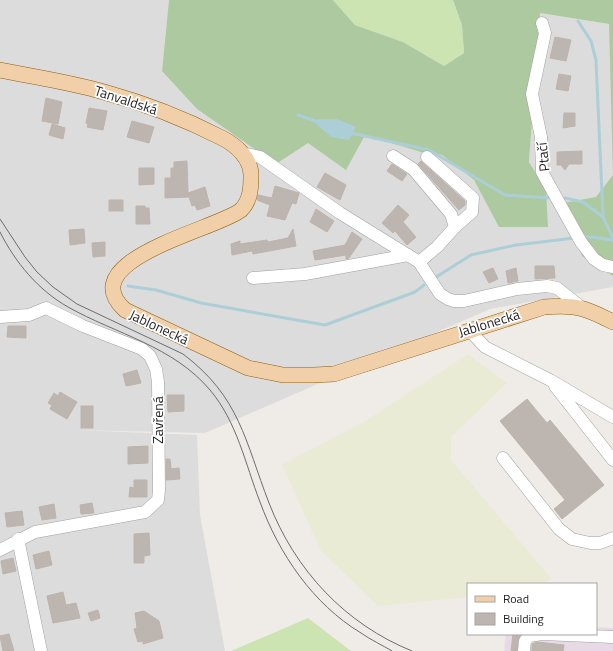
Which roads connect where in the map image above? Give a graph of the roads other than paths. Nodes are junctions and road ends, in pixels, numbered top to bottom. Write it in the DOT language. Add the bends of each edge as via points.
graph roads {
  1 [pos="542,23"];
  2 [pos="0,70"];
  3 [pos="242,153"];
  4 [pos="393,156"];
  5 [pos="427,157"];
  6 [pos="455,227"];
  7 [pos="414,258"];
  8 [pos="613,267"];
  9 [pos="253,278"];
  10 [pos="581,307"];
  11 [pos="0,316"];
  12 [pos="613,322"];
  13 [pos="469,330"];
  14 [pos="550,380"];
  15 [pos="613,417"];
  16 [pos="503,458"];
  17 [pos="613,460"];
  18 [pos="613,538"];
  19 [pos="18,539"];
  20 [pos="0,550"];
  21 [pos="613,637"];
  22 [pos="41,651"];
  23 [pos="524,651"];
  1 -- 8 [label="street, Ptačí" via="545,33 532,94 541,137 542,172 581,242 594,259 603,265"];
  2 -- 3 [label="main road, Tanvaldská" via="90,88 137,102 209,131 233,144"];
  3 -- 7 [label="street, Jablonecká" via="260,157 340,214"];
  3 -- 13 [label="main road, Jablonecká" via="252,172 249,199 242,209 229,218 172,240 118,273 112,289 117,303 125,310 248,368 283,375 334,374"];
  4 -- 6 [label="street" via="417,175 451,214"];
  5 -- 6 [label="street" via="473,198 472,212"];
  6 -- 7 [label="street" via="437,247"];
  7 -- 9 [label="street" via="305,274"];
  7 -- 10 [label="street, Jablonecká" via="440,294 454,301 547,286 556,288"];
  10 -- 12 [label="main road, Jablonecká"];
  10 -- 13 [label="main road, Jablonecká" via="544,307"];
  11 -- 19 [label="street, Zavřená" via="29,315 46,308 51,309 84,326 142,349 150,356 158,382 159,490 158,500 154,505 145,512 58,526"];
  13 -- 14 [label="street" via="485,348"];
  14 -- 15 [label="street"];
  14 -- 17 [label="street"];
  16 -- 18 [label="street" via="559,529 572,540 600,543"];
  19 -- 20 [label="street, Zavřená"];
  19 -- 22 [label="street"];
  21 -- 23 [label="street" via="535,635 529,636 525,641"];
}
